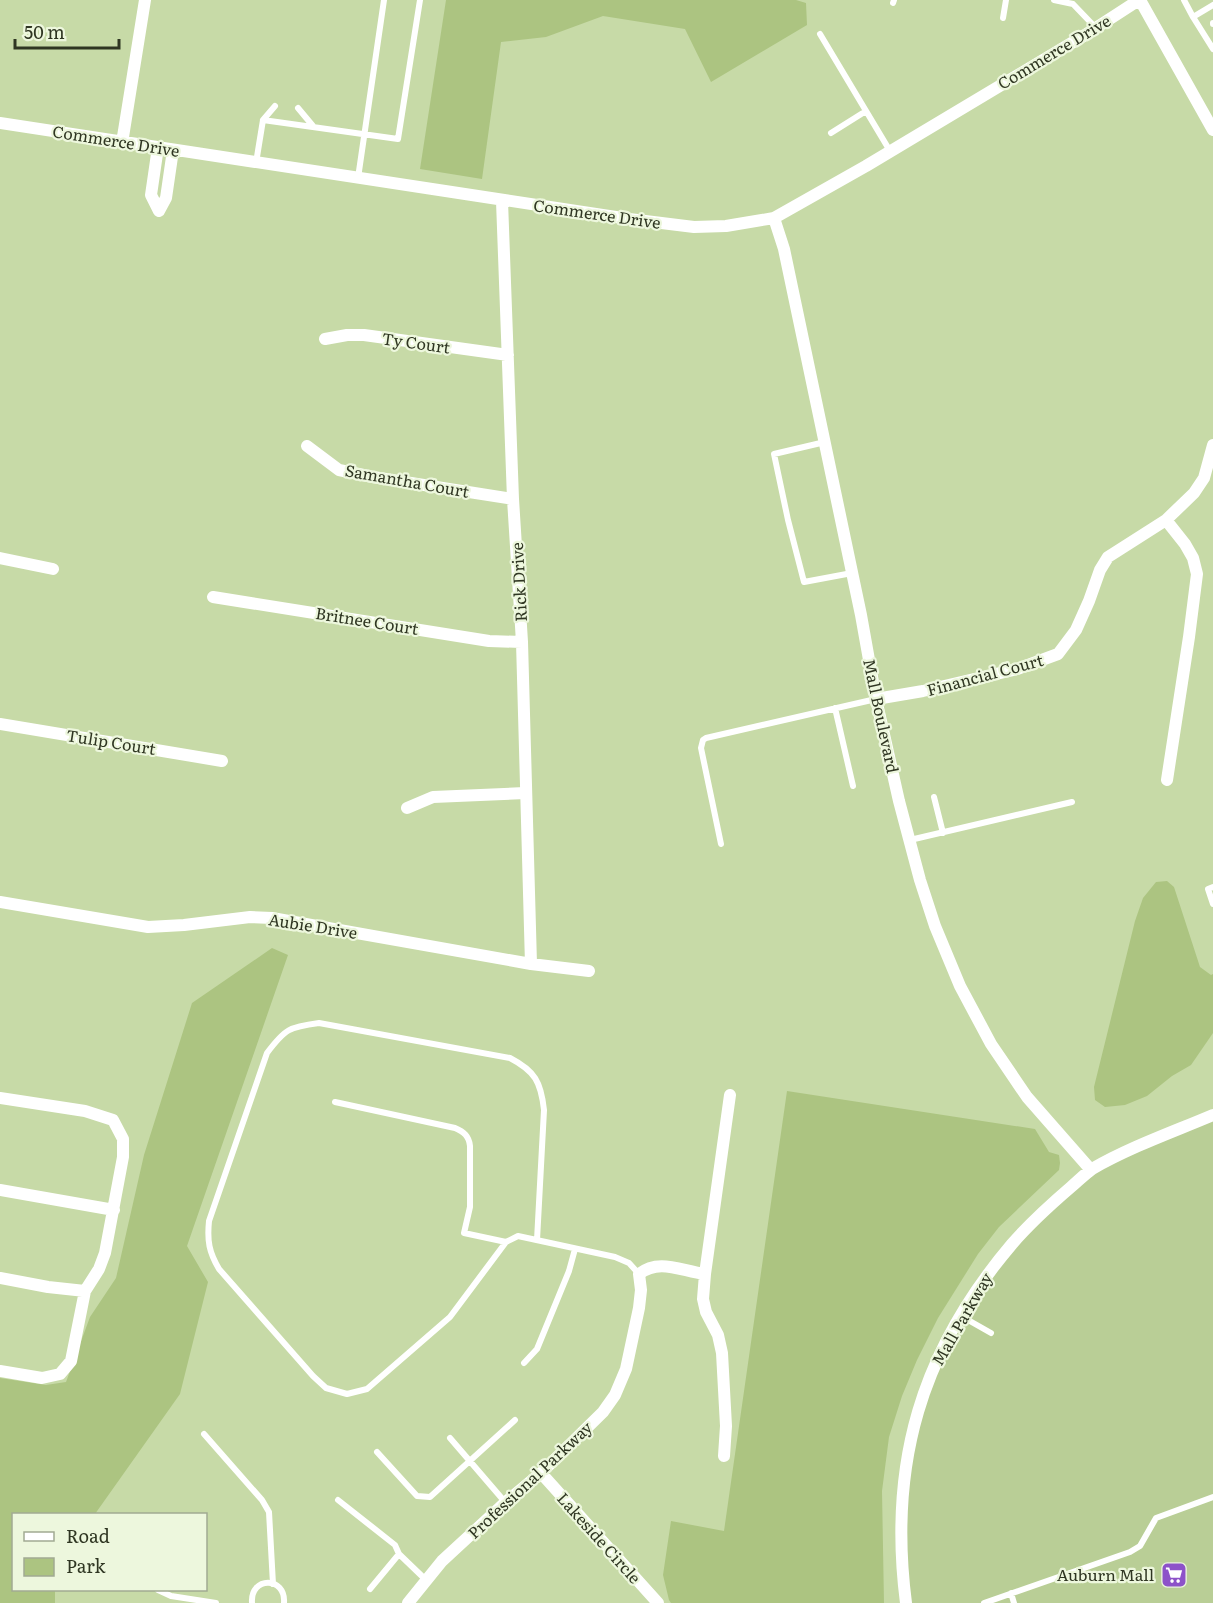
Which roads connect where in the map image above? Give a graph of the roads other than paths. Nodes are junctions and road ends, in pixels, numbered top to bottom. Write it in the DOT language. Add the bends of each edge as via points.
graph roads {
  1 [pos="146,0"];
  2 [pos="384,0"];
  3 [pos="420,0"];
  4 [pos="1006,0"];
  5 [pos="1054,0"];
  6 [pos="1139,0"];
  7 [pos="1184,0"];
  8 [pos="1213,5"];
  9 [pos="1193,17"];
  10 [pos="1003,18"];
  11 [pos="1096,27"];
  12 [pos="820,34"];
  13 [pos="1213,49"];
  14 [pos="275,106"];
  15 [pos="298,108"];
  16 [pos="866,111"];
  17 [pos="263,120"];
  18 [pos="0,123"];
  19 [pos="313,127"];
  20 [pos="1211,127"];
  21 [pos="831,133"];
  22 [pos="365,134"];
  23 [pos="122,143"];
  24 [pos="158,147"];
  25 [pos="173,150"];
  26 [pos="890,151"];
  27 [pos="256,164"];
  28 [pos="358,179"];
  29 [pos="502,201"];
  30 [pos="774,218"];
  31 [pos="325,339"];
  32 [pos="508,355"];
  33 [pos="825,442"];
  34 [pos="1213,445"];
  35 [pos="307,446"];
  36 [pos="513,500"];
  37 [pos="1166,520"];
  38 [pos="0,558"];
  39 [pos="53,569"];
  40 [pos="852,573"];
  41 [pos="213,597"];
  42 [pos="522,642"];
  43 [pos="876,699"];
  44 [pos="836,708"];
  45 [pos="0,724"];
  46 [pos="222,761"];
  47 [pos="1167,780"];
  48 [pos="853,786"];
  49 [pos="525,793"];
  50 [pos="934,797"];
  51 [pos="1072,802"];
  52 [pos="407,808"];
  53 [pos="943,833"];
  54 [pos="909,840"];
  55 [pos="721,844"];
  56 [pos="1213,887"];
  57 [pos="0,902"];
  58 [pos="1213,904"];
  59 [pos="531,964"];
  60 [pos="589,971"];
  61 [pos="730,1095"];
  62 [pos="0,1098"];
  63 [pos="335,1102"];
  64 [pos="1213,1115"];
  65 [pos="1091,1170"];
  66 [pos="0,1190"];
  67 [pos="114,1210"];
  68 [pos="537,1240"];
  69 [pos="506,1242"];
  70 [pos="575,1250"];
  71 [pos="639,1274"];
  72 [pos="705,1274"];
  73 [pos="0,1278"];
  74 [pos="85,1291"];
  75 [pos="961,1316"];
  76 [pos="991,1332"];
  77 [pos="524,1363"];
  78 [pos="0,1371"];
  79 [pos="515,1420"];
  80 [pos="204,1434"];
  81 [pos="450,1438"];
  82 [pos="377,1452"];
  83 [pos="724,1456"];
  84 [pos="470,1461"];
  85 [pos="541,1473"];
  86 [pos="1213,1497"];
  87 [pos="338,1500"];
  88 [pos="505,1502"];
  89 [pos="399,1554"];
  90 [pos="426,1580"];
  91 [pos="273,1584"];
  92 [pos="370,1589"];
  93 [pos="160,1591"];
  94 [pos="1011,1593"];
  95 [pos="216,1603"];
  96 [pos="250,1603"];
  97 [pos="284,1603"];
  98 [pos="408,1603"];
  99 [pos="658,1603"];
  100 [pos="906,1603"];
  101 [pos="984,1603"];
  102 [pos="1014,1603"];
  1 -- 23 [label="street"];
  2 -- 22 [label="lane"];
  3 -- 22 [label="lane" via="398,139"];
  4 -- 10 [label="lane"];
  5 -- 11 [label="lane" via="1073,4"];
  6 -- 11 [label="street, Commerce Drive"];
  6 -- 20 [label="street"];
  7 -- 9 [label="lane"];
  8 -- 9 [label="lane"];
  9 -- 13 [label="lane"];
  11 -- 26 [label="street, Commerce Drive"];
  12 -- 16 [label="lane"];
  14 -- 17 [label="lane"];
  15 -- 19 [label="lane"];
  16 -- 21 [label="lane"];
  16 -- 26 [label="lane"];
  17 -- 19 [label="lane"];
  17 -- 27 [label="lane"];
  18 -- 23 [label="street, Commerce Drive"];
  19 -- 22 [label="lane"];
  22 -- 28 [label="lane"];
  23 -- 24 [label="street, Commerce Drive"];
  24 -- 25 [label="street, Commerce Drive"];
  24 -- 25 [label="street" via="151,195 159,211 166,198"];
  25 -- 27 [label="street, Commerce Drive"];
  26 -- 30 [label="street, Commerce Drive"];
  27 -- 28 [label="street, Commerce Drive"];
  28 -- 29 [label="street, Commerce Drive"];
  29 -- 30 [label="street, Commerce Drive" via="694,227"];
  29 -- 32 [label="street, Rick Drive"];
  30 -- 33 [label="street, Mall Boulevard"];
  31 -- 32 [label="street, Ty Court" via="364,335"];
  32 -- 36 [label="street, Rick Drive"];
  33 -- 40 [label="street, Mall Boulevard"];
  33 -- 40 [label="lane" via="774,453 804,582"];
  34 -- 37 [label="street, Financial Court" via="1204,478"];
  35 -- 36 [label="street, Samantha Court" via="339,470"];
  36 -- 42 [label="street, Rick Drive"];
  37 -- 43 [label="street, Financial Court" via="1108,557 1076,630 1058,654 1017,669"];
  37 -- 47 [label="street" via="1185,544 1197,574"];
  38 -- 39 [label="street"];
  40 -- 43 [label="street, Mall Boulevard"];
  41 -- 42 [label="street, Britnee Court"];
  42 -- 49 [label="street, Rick Drive"];
  43 -- 44 [label="lane"];
  43 -- 54 [label="street, Mall Boulevard"];
  44 -- 48 [label="lane"];
  44 -- 55 [label="lane" via="703,740 700,748"];
  45 -- 46 [label="street, Tulip Court"];
  49 -- 52 [label="street" via="433,797"];
  49 -- 59 [label="street, Rick Drive"];
  50 -- 53 [label="lane"];
  51 -- 53 [label="lane"];
  53 -- 54 [label="lane"];
  54 -- 65 [label="street, Mall Boulevard" via="935,926 960,986 991,1044 1027,1097"];
  56 -- 58 [label="lane" via="1208,889"];
  57 -- 59 [label="street, Aubie Drive" via="148,927 272,918"];
  59 -- 60 [label="street, Aubie Drive"];
  61 -- 72 [label="street"];
  62 -- 67 [label="street" via="85,1110 113,1120 123,1139"];
  63 -- 69 [label="lane" via="463,1131 470,1146 470,1207 464,1233"];
  64 -- 65 [label="street, Mall Parkway"];
  65 -- 75 [label="street, Mall Parkway" via="1035,1218 992,1268"];
  66 -- 67 [label="street"];
  67 -- 74 [label="street" via="105,1253"];
  68 -- 69 [label="lane" via="518,1236"];
  68 -- 69 [label="lane" via="544,1110 536,1076 523,1065 510,1058 319,1023 294,1027 278,1039 267,1053 209,1221 207,1240 219,1269 313,1377 327,1388 347,1394 367,1389 450,1317"];
  68 -- 70 [label="lane"];
  70 -- 71 [label="lane" via="615,1257 629,1263"];
  70 -- 77 [label="lane" via="537,1349"];
  71 -- 72 [label="street" via="658,1265"];
  71 -- 85 [label="street, Professional Parkway" via="639,1308 626,1369 615,1395 581,1436"];
  72 -- 83 [label="street" via="703,1299 723,1353"];
  73 -- 74 [label="street"];
  74 -- 78 [label="street" via="71,1361 60,1374 42,1378"];
  75 -- 76 [label="lane"];
  75 -- 100 [label="street, Mall Parkway" via="927,1381 909,1444 900,1541"];
  79 -- 84 [label="lane"];
  80 -- 91 [label="lane" via="269,1512"];
  81 -- 84 [label="lane"];
  82 -- 84 [label="lane" via="417,1496 430,1497"];
  84 -- 88 [label="lane"];
  85 -- 88 [label="street, Professional Parkway"];
  85 -- 99 [label="street, Lakeside Circle"];
  86 -- 94 [label="lane" via="1156,1518 1140,1546 1130,1552"];
  87 -- 89 [label="lane" via="395,1545"];
  88 -- 90 [label="street, Professional Parkway"];
  89 -- 90 [label="lane"];
  89 -- 92 [label="lane"];
  90 -- 98 [label="street, Professional Parkway"];
  91 -- 96 [label="lane" via="257,1586"];
  91 -- 97 [label="lane" via="284,1594"];
  93 -- 95 [label="lane"];
  94 -- 101 [label="lane"];
  94 -- 102 [label="lane"];
}
